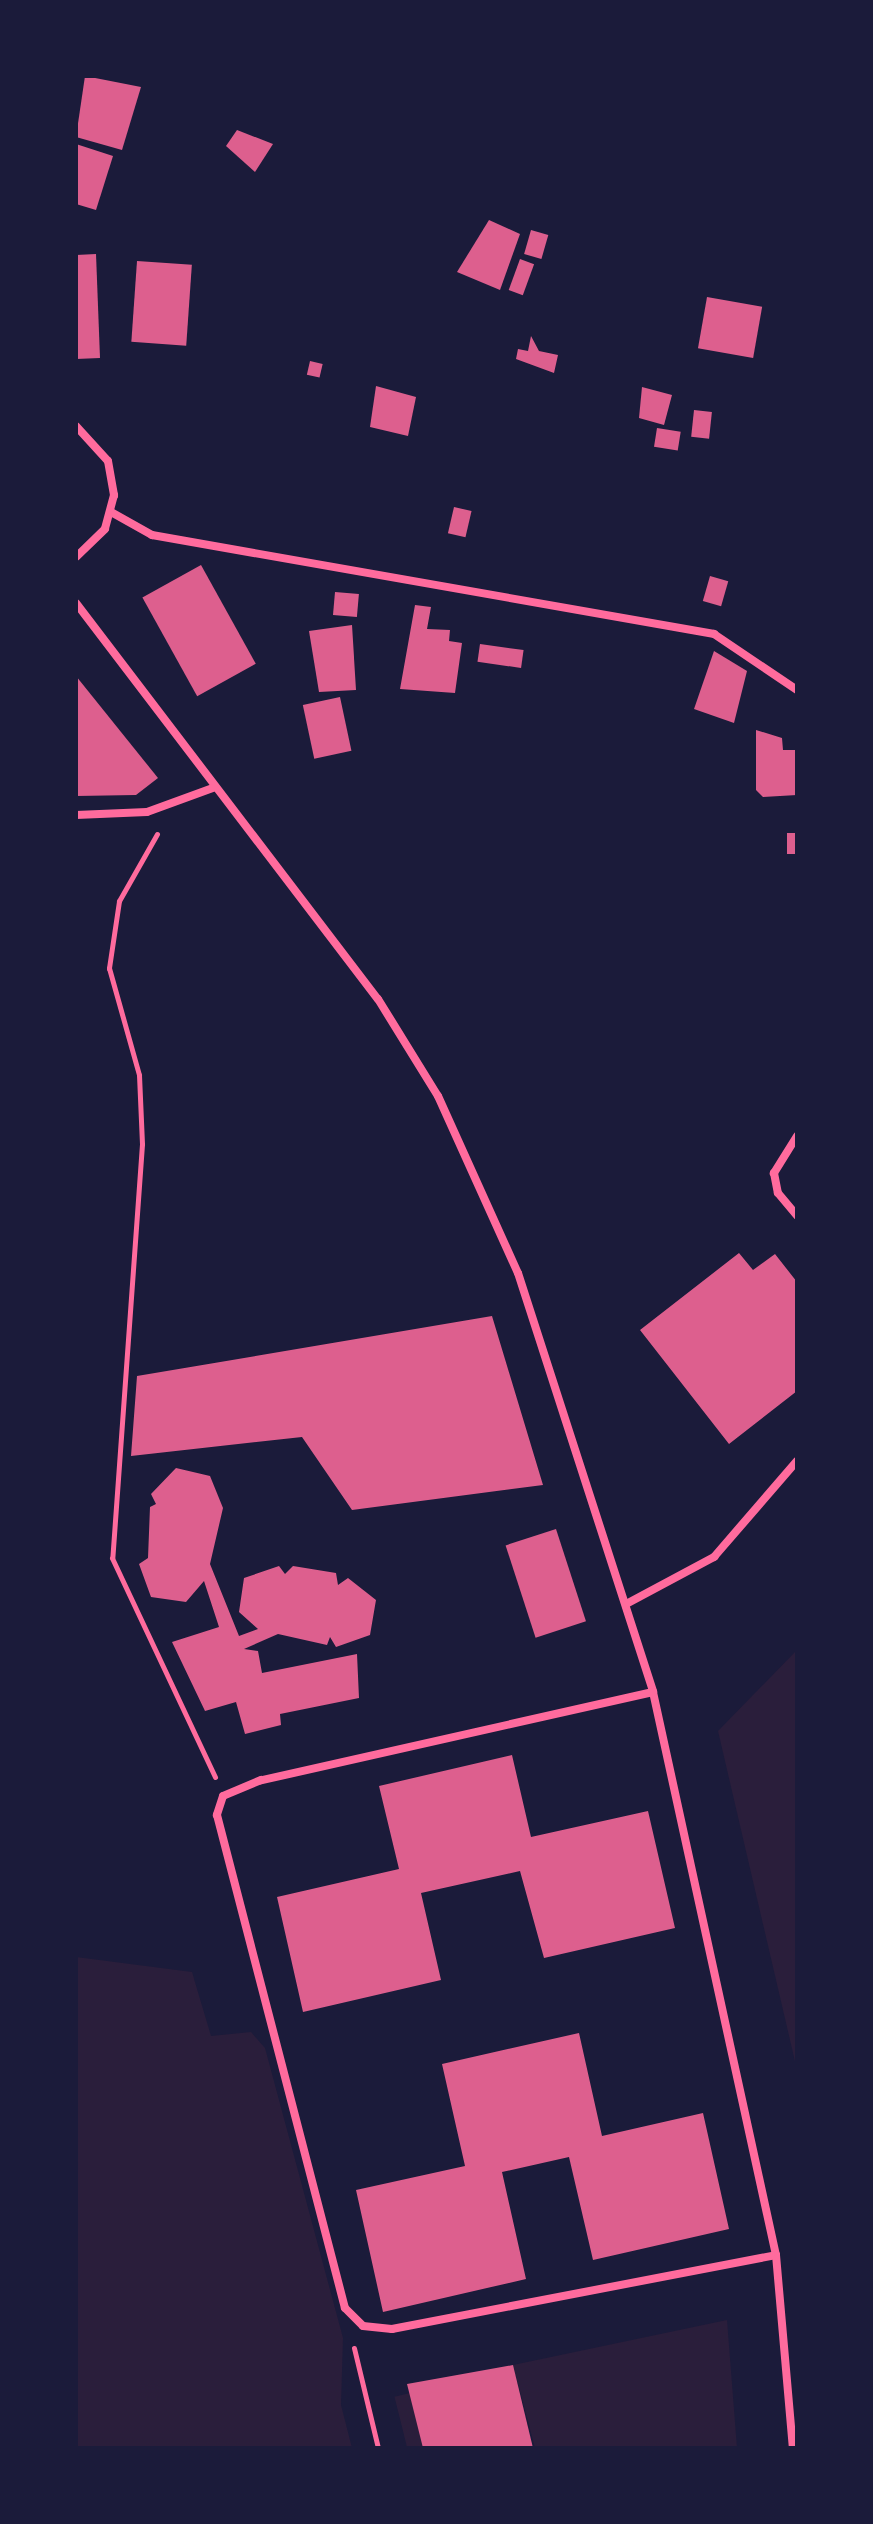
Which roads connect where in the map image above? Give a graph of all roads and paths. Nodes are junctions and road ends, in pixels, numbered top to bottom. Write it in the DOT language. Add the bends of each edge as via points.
graph roads {
  1 [pos="76,426"];
  2 [pos="111,512"];
  3 [pos="76,557"];
  4 [pos="76,603"];
  5 [pos="797,690"];
  6 [pos="213,788"];
  7 [pos="175,802"];
  8 [pos="76,815"];
  9 [pos="797,1136"];
  10 [pos="797,1216"];
  11 [pos="797,1461"];
  12 [pos="628,1603"];
  13 [pos="653,1692"];
  14 [pos="223,1796"];
  15 [pos="776,2255"];
  16 [pos="345,2308"];
  17 [pos="378,2448"];
  18 [pos="793,2448"];
  1 -- 2 [label="street" via="108,461"];
  2 -- 3 [label="street" via="94,543"];
  2 -- 5 [label="street" via="152,535 714,634"];
  4 -- 6 [label="street"];
  6 -- 7 [label="street"];
  6 -- 12 [label="street" via="378,999 438,1096 518,1273"];
  7 -- 8 [label="street" via="147,812"];
  7 -- 14 [label="path" via="119,901 109,968 139,1075 142,1144 112,1558"];
  9 -- 10 [label="street" via="774,1173 778,1193"];
  11 -- 12 [label="street" via="714,1557"];
  12 -- 13 [label="street"];
  13 -- 14 [label="street" via="261,1780"];
  13 -- 15 [label="street"];
  14 -- 16 [label="street" via="217,1815"];
  15 -- 16 [label="street" via="392,2329 363,2326"];
  15 -- 18 [label="street"];
  16 -- 17 [label="path"];
}
